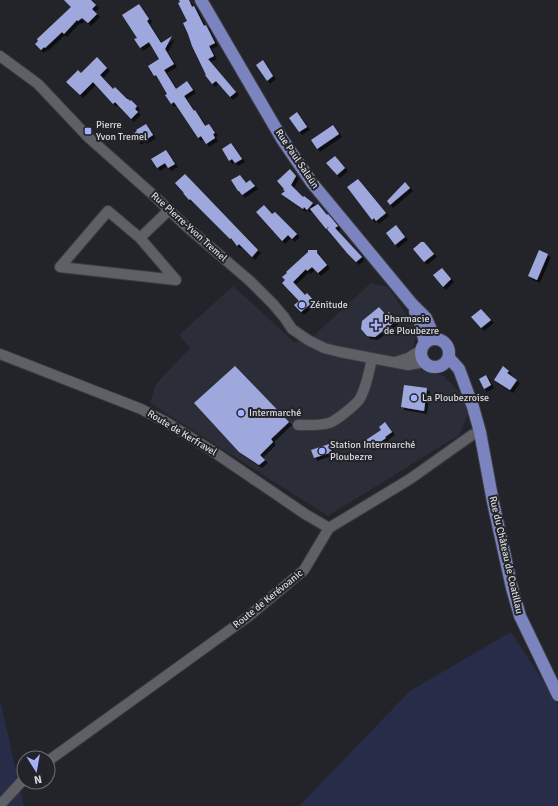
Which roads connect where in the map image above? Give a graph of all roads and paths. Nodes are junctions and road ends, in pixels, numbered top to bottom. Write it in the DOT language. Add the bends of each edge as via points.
graph roads {
  1 [pos="201,0"];
  2 [pos="0,56"];
  3 [pos="169,210"];
  4 [pos="140,238"];
  5 [pos="427,344"];
  6 [pos="0,354"];
  7 [pos="372,359"];
  8 [pos="394,362"];
  9 [pos="425,362"];
  10 [pos="444,362"];
  11 [pos="298,425"];
  12 [pos="480,432"];
  13 [pos="329,528"];
  14 [pos="558,695"];
  15 [pos="56,755"];
  16 [pos="16,788"];
  17 [pos="0,805"];
  1 -- 5 [label="main road, Rue Paul Salaün" via="282,139 312,183 412,304"];
  2 -- 3 [label="street, Rue Pierre-Yvon Tremel" via="38,84 88,137"];
  3 -- 4 [label="street"];
  3 -- 7 [label="street, Rue Pierre-Yvon Tremel" via="250,281 292,329 324,348"];
  4 -- 4 [label="street" via="108,211 60,267 176,280"];
  5 -- 8 [label="street, Rue Pierre-Yvon Tremel" via="408,358"];
  5 -- 9 [label="main road" via="422,357"];
  5 -- 10 [label="main road" via="440,340 445,342 450,352"];
  6 -- 13 [label="street, Route de Kerfravel" via="141,409 166,422"];
  7 -- 8 [label="street, Rue Pierre-Yvon Tremel"];
  7 -- 11 [label="street" via="364,390 359,400 347,411 330,423"];
  8 -- 9 [label="street, Rue Pierre-Yvon Tremel" via="408,365"];
  9 -- 10 [label="main road" via="435,367"];
  10 -- 12 [label="main road" via="465,384"];
  12 -- 13 [label="street, Route de Kerévoanic" via="410,479"];
  12 -- 14 [label="main road, Rue du Château de Coatillau" via="493,502 520,616"];
  13 -- 15 [label="street, Route de Kerévoanic" via="304,570 249,616"];
  16 -- 17 [label="street"];
}
